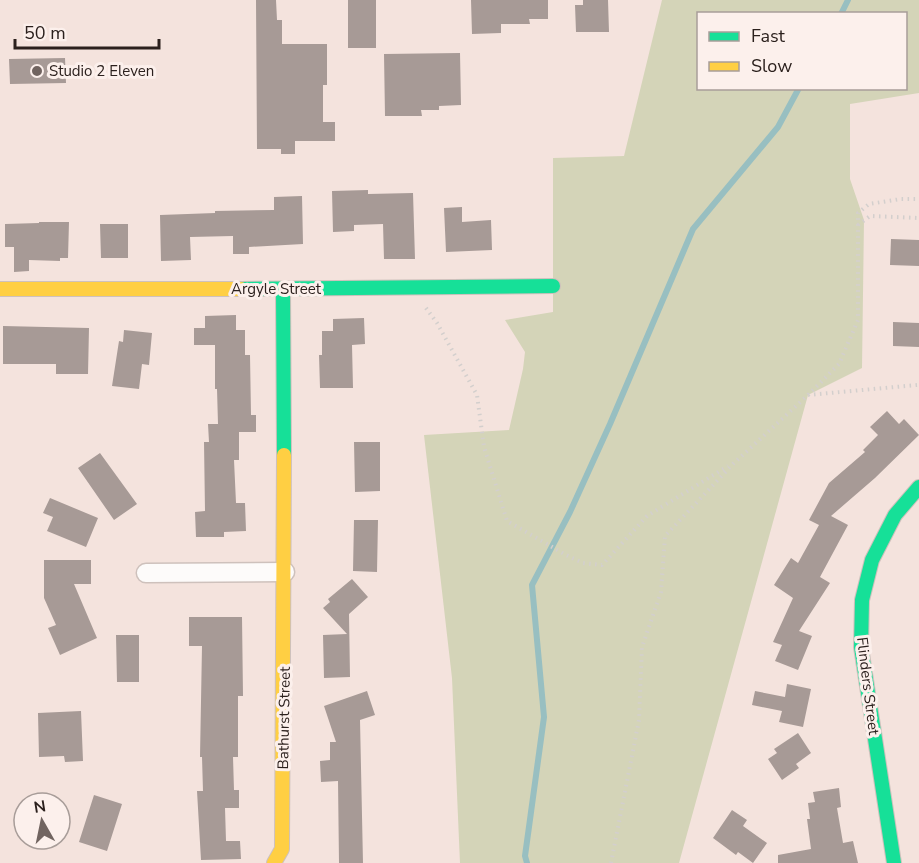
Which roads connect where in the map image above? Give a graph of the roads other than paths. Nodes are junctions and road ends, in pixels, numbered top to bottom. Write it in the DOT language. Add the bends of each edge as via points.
graph roads {
  1 [pos="553,286"];
  2 [pos="0,289"];
  3 [pos="283,289"];
  4 [pos="919,487"];
  5 [pos="285,572"];
  6 [pos="146,573"];
  7 [pos="274,863"];
  8 [pos="894,863"];
  1 -- 3 [label="street, Argyle Street"];
  2 -- 3 [label="street, Argyle Street"];
  3 -- 5 [label="street, Bathurst Street"];
  4 -- 8 [label="street, Flinders Street" via="890,524 872,560 862,600 861,647"];
  5 -- 6 [label="street"];
  5 -- 7 [label="street, Bathurst Street" via="282,849"];
}
